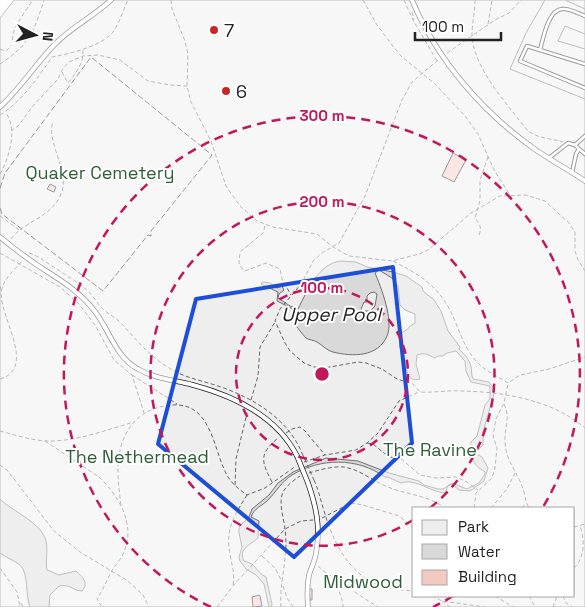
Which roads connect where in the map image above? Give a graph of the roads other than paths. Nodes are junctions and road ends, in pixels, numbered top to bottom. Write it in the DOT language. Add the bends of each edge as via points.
graph roads {
  1 [pos="111,0"];
  2 [pos="412,0"];
  3 [pos="585,16"];
  4 [pos="540,50"];
  5 [pos="585,64"];
  6 [pos="585,88"];
  7 [pos="0,107"];
  8 [pos="585,136"];
  9 [pos="575,145"];
  10 [pos="579,149"];
  11 [pos="585,154"];
  12 [pos="549,158"];
  13 [pos="572,173"];
  14 [pos="585,181"];
  15 [pos="0,237"];
  16 [pos="308,607"];
  1 -- 7 [label="street" via="63,36"];
  2 -- 12 [label="street" via="438,48 467,87 506,127"];
  3 -- 4 [label="lane" via="561,8 555,11"];
  4 -- 5 [label="lane"];
  4 -- 6 [label="lane" via="527,46 520,61"];
  8 -- 9 [label="lane"];
  9 -- 10 [label="lane"];
  9 -- 12 [label="lane" via="568,144"];
  10 -- 11 [label="lane"];
  10 -- 13 [label="lane"];
  12 -- 13 [label="street"];
  13 -- 14 [label="street"];
  15 -- 16 [label="street, bridge" via="85,299 115,346 136,368 146,374 210,390 248,407 265,417 290,442 315,501 318,520"];
}
